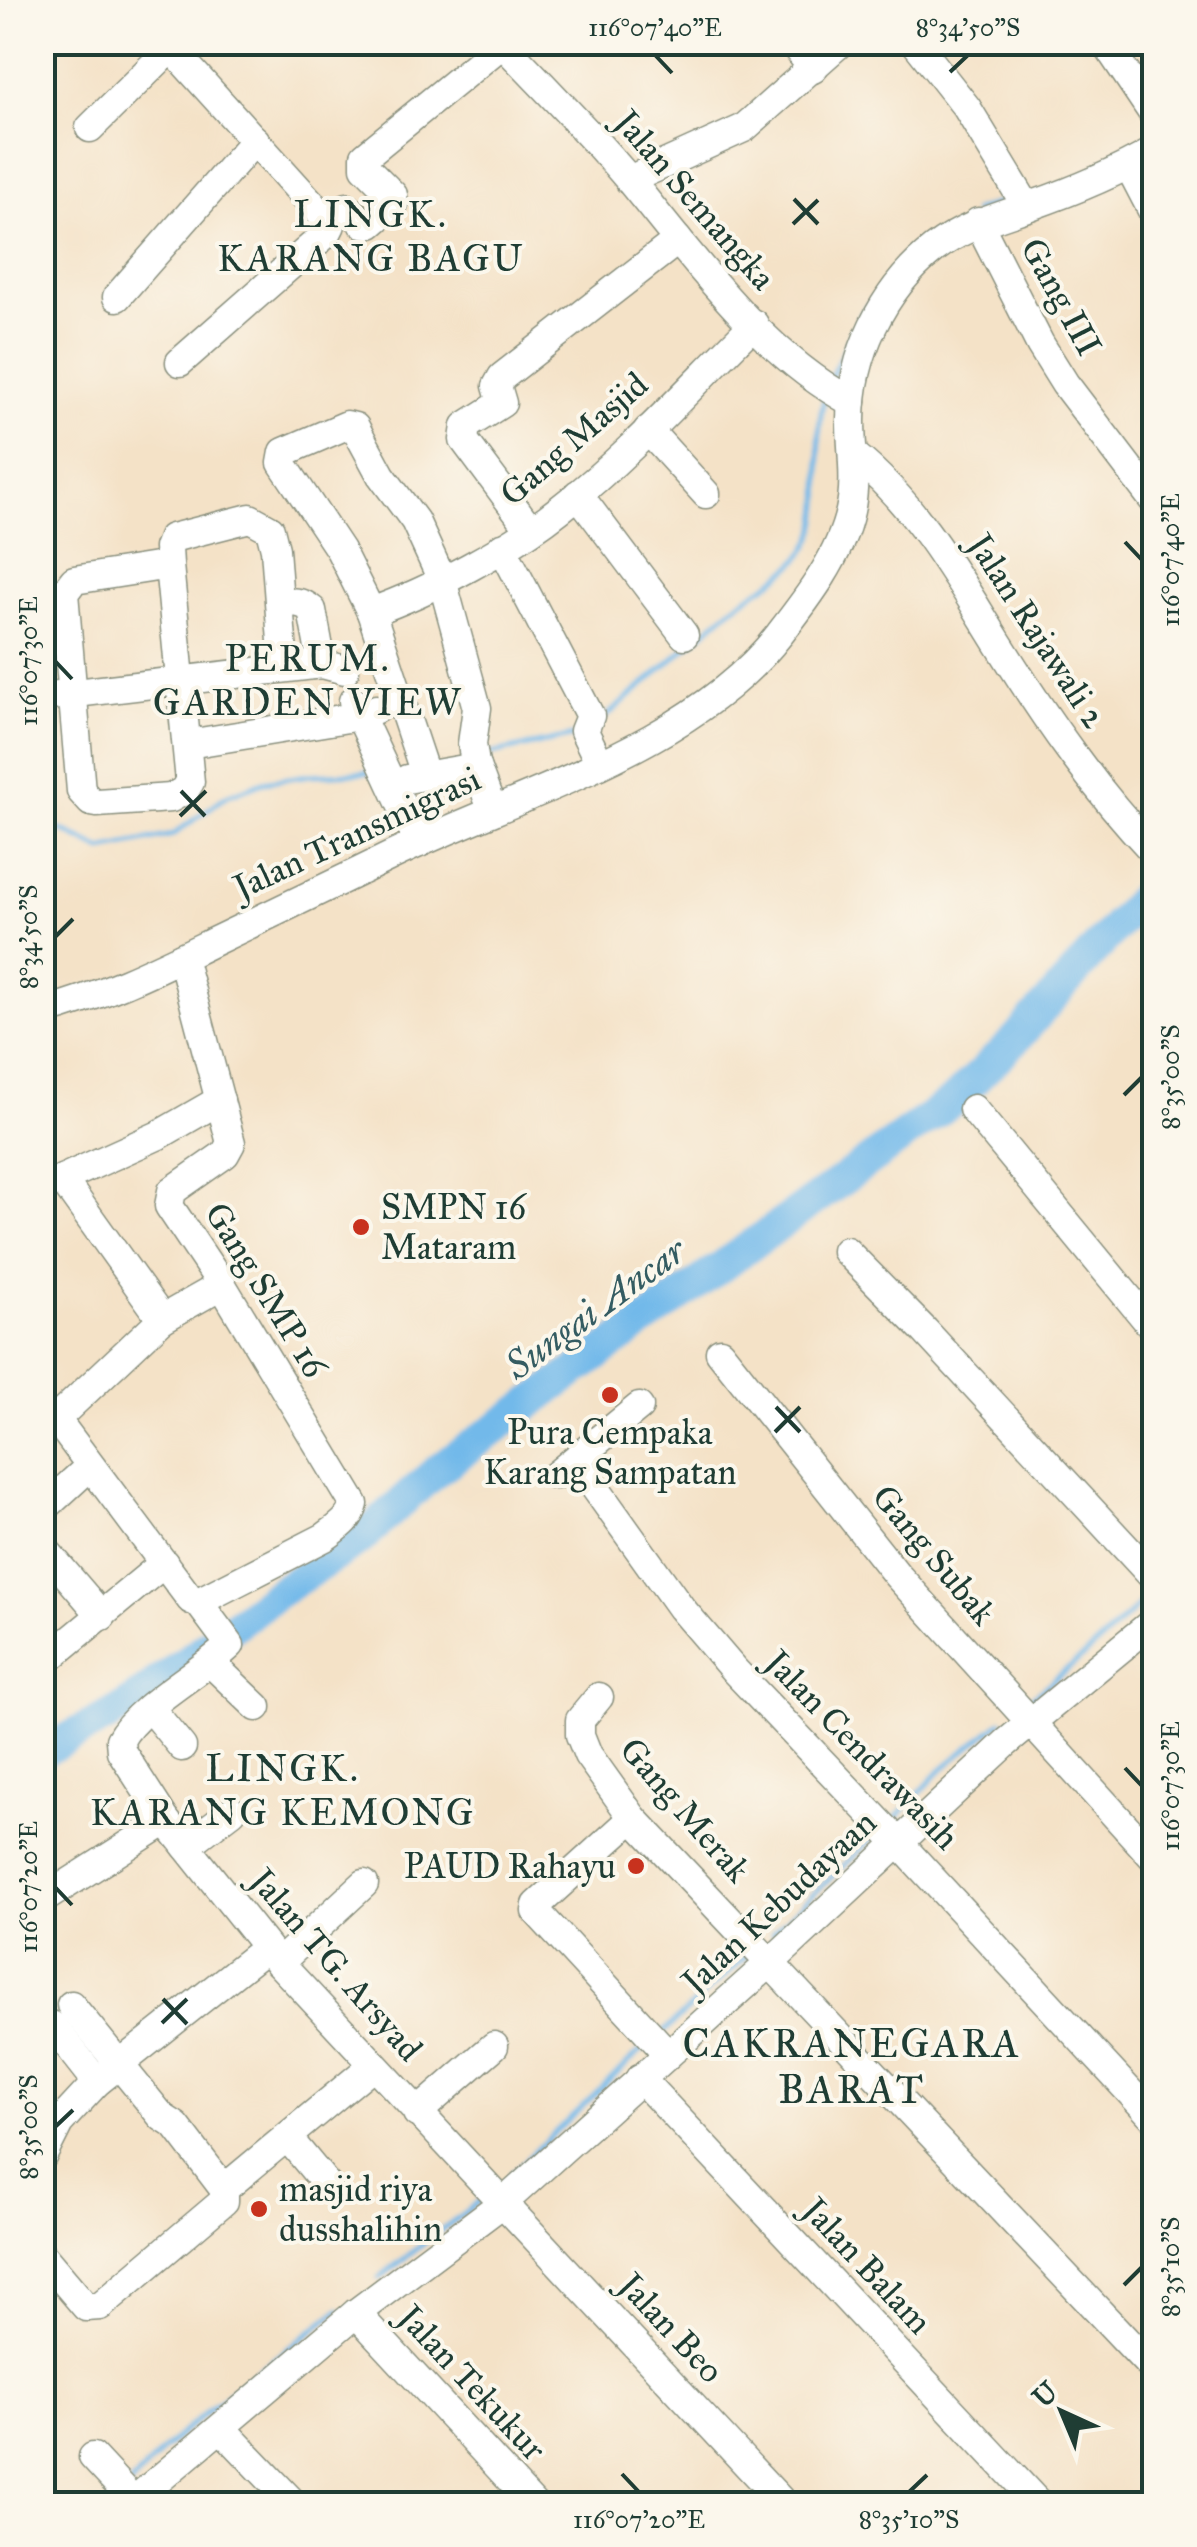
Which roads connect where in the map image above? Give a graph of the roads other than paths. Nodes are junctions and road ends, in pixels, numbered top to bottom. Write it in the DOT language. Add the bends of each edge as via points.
graph roads {
  1 [pos="792,42"];
  2 [pos="841,42"];
  3 [pos="914,42"];
  4 [pos="1106,42"];
  5 [pos="501,43"];
  6 [pos="174,45"];
  7 [pos="812,69"];
  8 [pos="1154,114"];
  9 [pos="90,128"];
  10 [pos="255,140"];
  11 [pos="1154,151"];
  12 [pos="1128,166"];
  13 [pos="629,180"];
  14 [pos="1023,200"];
  15 [pos="1154,214"];
  16 [pos="327,217"];
  17 [pos="978,222"];
  18 [pos="678,240"];
  19 [pos="117,297"];
  20 [pos="754,324"];
  21 [pos="180,362"];
  22 [pos="847,399"];
  23 [pos="648,430"];
  24 [pos="853,454"];
  25 [pos="578,494"];
  26 [pos="706,494"];
  27 [pos="1154,501"];
  28 [pos="531,530"];
  29 [pos="502,547"];
  30 [pos="169,565"];
  31 [pos="442,580"];
  32 [pos="280,608"];
  33 [pos="371,612"];
  34 [pos="684,635"];
  35 [pos="334,667"];
  36 [pos="284,668"];
  37 [pos="182,680"];
  38 [pos="73,694"];
  39 [pos="42,697"];
  40 [pos="365,705"];
  41 [pos="188,744"];
  42 [pos="474,758"];
  43 [pos="423,764"];
  44 [pos="600,764"];
  45 [pos="387,771"];
  46 [pos="492,810"];
  47 [pos="419,842"];
  48 [pos="1154,851"];
  49 [pos="182,957"];
  50 [pos="42,1012"];
  51 [pos="220,1100"];
  52 [pos="973,1110"];
  53 [pos="52,1183"];
  54 [pos="846,1251"];
  55 [pos="222,1285"];
  56 [pos="162,1320"];
  57 [pos="1154,1329"];
  58 [pos="720,1352"];
  59 [pos="639,1407"];
  60 [pos="90,1466"];
  61 [pos="42,1510"];
  62 [pos="42,1546"];
  63 [pos="164,1563"];
  64 [pos="1150,1572"];
  65 [pos="202,1607"];
  66 [pos="102,1616"];
  67 [pos="1154,1621"];
  68 [pos="212,1663"];
  69 [pos="42,1664"];
  70 [pos="598,1697"];
  71 [pos="256,1707"];
  72 [pos="150,1708"];
  73 [pos="1030,1723"];
  74 [pos="182,1747"];
  75 [pos="232,1812"];
  76 [pos="633,1818"];
  77 [pos="166,1820"];
  78 [pos="898,1842"];
  79 [pos="186,1846"];
  80 [pos="1154,1858"];
  81 [pos="364,1884"];
  82 [pos="42,1900"];
  83 [pos="272,1955"];
  84 [pos="770,1963"];
  85 [pos="62,2016"];
  86 [pos="494,2046"];
  87 [pos="668,2054"];
  88 [pos="372,2066"];
  89 [pos="108,2074"];
  90 [pos="640,2078"];
  91 [pos="417,2112"];
  92 [pos="1154,2118"];
  93 [pos="288,2138"];
  94 [pos="42,2157"];
  95 [pos="327,2185"];
  96 [pos="224,2189"];
  97 [pos="504,2202"];
  98 [pos="42,2255"];
  99 [pos="356,2313"];
  100 [pos="1154,2370"];
  101 [pos="222,2428"];
  102 [pos="93,2457"];
  103 [pos="132,2503"];
  104 [pos="294,2504"];
  105 [pos="534,2504"];
  106 [pos="784,2504"];
  107 [pos="1039,2504"];
  1 -- 7 [label="street"];
  2 -- 7 [label="street"];
  3 -- 14 [label="street" via="968,108"];
  4 -- 8 [label="street"];
  5 -- 13 [label="street, Jalan Semangka"];
  5 -- 16 [label="street" via="365,156 365,167 394,204 370,224 347,207"];
  6 -- 9 [label="street"];
  6 -- 10 [label="street"];
  7 -- 13 [label="street" via="744,128"];
  10 -- 16 [label="street"];
  10 -- 19 [label="street"];
  11 -- 12 [label="street, Jalan Transmigrasi"];
  12 -- 14 [label="street, Jalan Transmigrasi"];
  12 -- 15 [label="street"];
  13 -- 18 [label="street, Jalan Semangka"];
  14 -- 17 [label="street, Jalan Transmigrasi"];
  16 -- 21 [label="street" via="328,233"];
  17 -- 22 [label="street, Jalan Transmigrasi" via="932,251 891,295"];
  17 -- 27 [label="street, Gang III" via="1065,384"];
  18 -- 20 [label="street, Jalan Semangka"];
  18 -- 28 [label="street" via="502,377 502,402 466,426 464,440"];
  20 -- 22 [label="street, Jalan Semangka"];
  20 -- 23 [label="street, Gang Masjid"];
  22 -- 24 [label="street, Jalan Transmigrasi"];
  23 -- 25 [label="street, Gang Masjid"];
  23 -- 26 [label="street"];
  24 -- 44 [label="street, Jalan Transmigrasi" via="850,510 831,561 760,657 698,711"];
  24 -- 48 [label="street, Jalan Rajawali 2" via="929,532 1088,778"];
  25 -- 28 [label="street, Gang Masjid"];
  25 -- 34 [label="street"];
  28 -- 29 [label="street, Gang Masjid"];
  29 -- 31 [label="street, Gang Masjid"];
  29 -- 44 [label="street" via="590,716 585,734"];
  30 -- 32 [label="street" via="169,543 177,535 250,518 272,536"];
  30 -- 37 [label="street"];
  30 -- 38 [label="street" via="74,580 67,587"];
  31 -- 33 [label="street, Gang Masjid"];
  31 -- 33 [label="street" via="415,521 355,427 284,452 284,467 340,550"];
  31 -- 42 [label="street" via="477,708"];
  32 -- 35 [label="street" via="294,602 312,610"];
  32 -- 36 [label="street"];
  33 -- 43 [label="street"];
  35 -- 36 [label="street"];
  35 -- 40 [label="street" via="372,669 378,681"];
  36 -- 37 [label="street"];
  37 -- 38 [label="street"];
  37 -- 41 [label="street"];
  38 -- 39 [label="street"];
  38 -- 41 [label="street" via="81,791 91,802 179,795 190,782"];
  40 -- 41 [label="street"];
  40 -- 45 [label="street" via="372,744"];
  42 -- 43 [label="street"];
  42 -- 46 [label="street"];
  43 -- 45 [label="street"];
  44 -- 46 [label="street, Jalan Transmigrasi"];
  45 -- 47 [label="street"];
  46 -- 47 [label="street, Jalan Transmigrasi"];
  47 -- 49 [label="street, Jalan Transmigrasi"];
  49 -- 50 [label="street, Jalan Transmigrasi"];
  49 -- 51 [label="street, Gang SMP 16"];
  51 -- 53 [label="street"];
  51 -- 55 [label="street, Gang SMP 16" via="229,1148 167,1201"];
  52 -- 57 [label="street"];
  53 -- 56 [label="street"];
  54 -- 64 [label="street"];
  55 -- 56 [label="street"];
  55 -- 65 [label="street, Gang SMP 16" via="354,1504 325,1537"];
  56 -- 60 [label="street" via="56,1420"];
  58 -- 73 [label="street, Gang Subak" via="897,1575"];
  59 -- 78 [label="street, Jalan Cendrawasih" via="566,1468 734,1670"];
  60 -- 61 [label="street"];
  60 -- 63 [label="street"];
  62 -- 66 [label="street"];
  63 -- 65 [label="street"];
  63 -- 66 [label="street"];
  65 -- 68 [label="street, Jalan TG. Arsyad" via="230,1645"];
  66 -- 69 [label="street"];
  67 -- 73 [label="street, Jalan Kebudayaan"];
  68 -- 71 [label="street"];
  68 -- 72 [label="street, Jalan TG. Arsyad"];
  70 -- 76 [label="street, Gang Merak" via="580,1720 580,1736"];
  72 -- 74 [label="street"];
  72 -- 77 [label="street, Jalan TG. Arsyad" via="120,1745"];
  73 -- 78 [label="street, Jalan Kebudayaan"];
  73 -- 80 [label="street, Gang Subak"];
  75 -- 79 [label="street"];
  76 -- 84 [label="street, Gang Merak"];
  76 -- 87 [label="street" via="536,1910"];
  77 -- 79 [label="street, Jalan TG. Arsyad"];
  77 -- 82 [label="street"];
  78 -- 84 [label="street, Jalan Kebudayaan"];
  78 -- 92 [label="street, Jalan Cendrawasih"];
  79 -- 83 [label="street, Jalan TG. Arsyad"];
  81 -- 83 [label="street"];
  83 -- 88 [label="street, Jalan TG. Arsyad"];
  83 -- 89 [label="street"];
  84 -- 87 [label="street, Jalan Kebudayaan"];
  84 -- 100 [label="street, Gang Merak"];
  85 -- 89 [label="street"];
  86 -- 91 [label="street"];
  87 -- 90 [label="street, Jalan Kebudayaan"];
  88 -- 91 [label="street, Jalan TG. Arsyad"];
  88 -- 93 [label="street"];
  89 -- 94 [label="street" via="59,2123"];
  89 -- 96 [label="street" via="176,2126"];
  90 -- 97 [label="street, Jalan Kebudayaan"];
  90 -- 107 [label="street, Jalan Balam"];
  91 -- 97 [label="street, Jalan TG. Arsyad"];
  93 -- 95 [label="street"];
  93 -- 96 [label="street"];
  96 -- 98 [label="street" via="224,2201 100,2306 86,2308"];
  97 -- 99 [label="street, Jalan Kebudayaan"];
  97 -- 106 [label="street, Jalan Beo"];
  99 -- 101 [label="street, Jalan Kebudayaan"];
  99 -- 105 [label="street, Jalan Tekukur"];
  101 -- 103 [label="street, Jalan Kebudayaan"];
  101 -- 104 [label="street"];
  102 -- 103 [label="street"];
}
